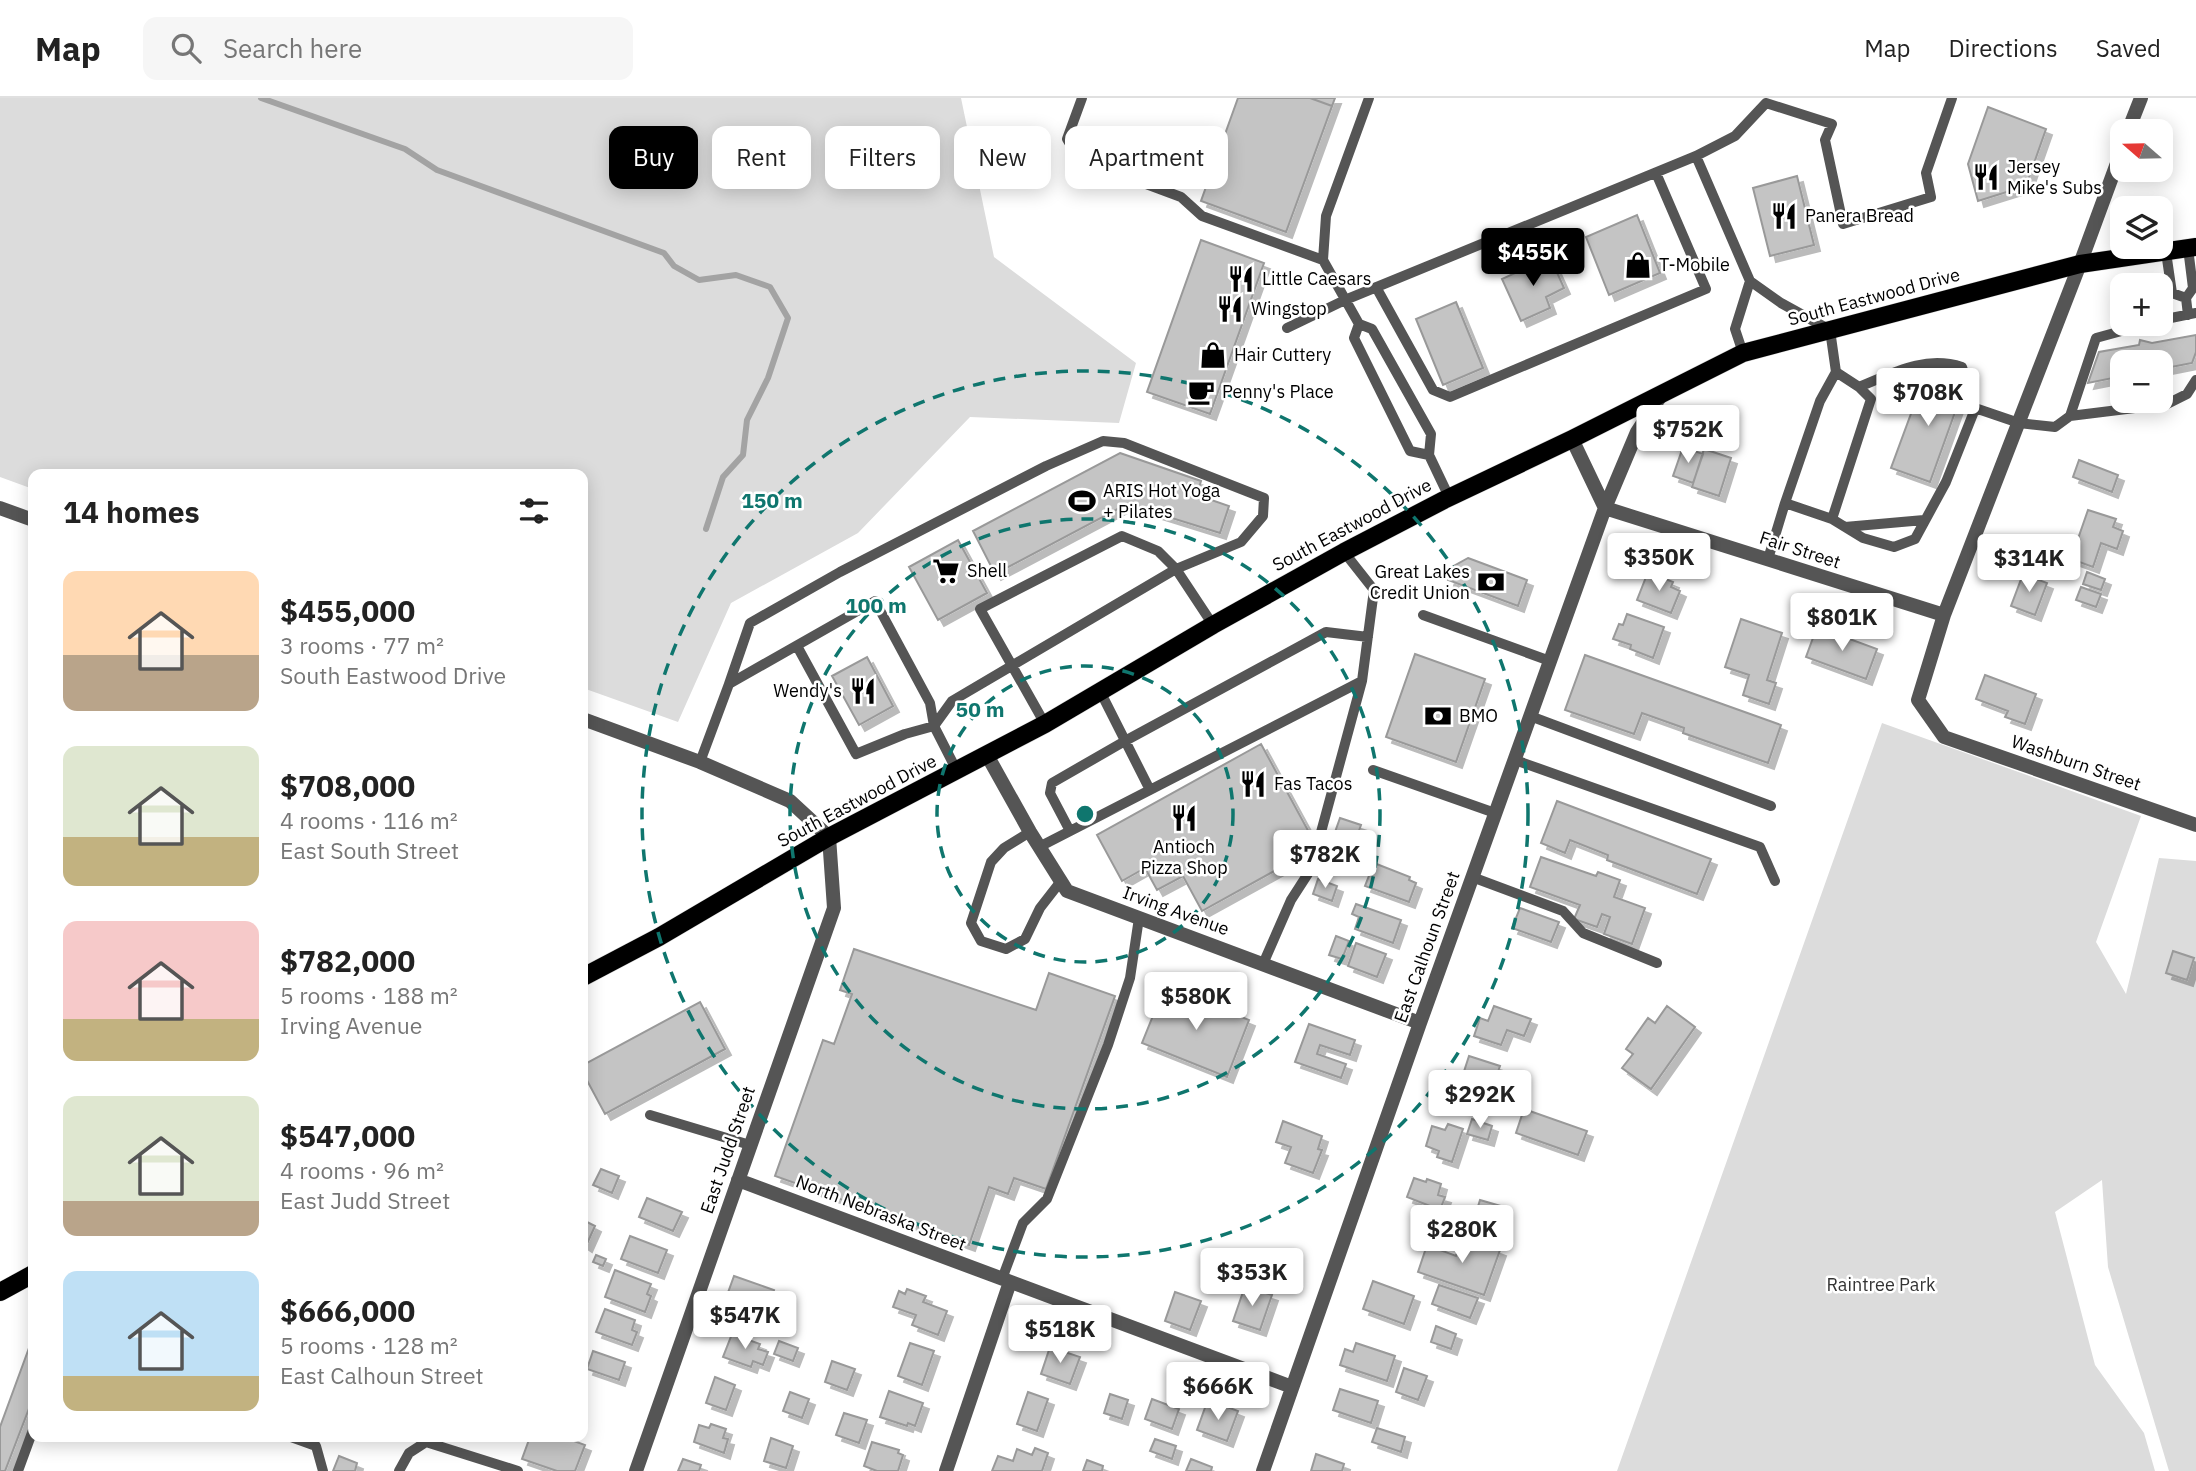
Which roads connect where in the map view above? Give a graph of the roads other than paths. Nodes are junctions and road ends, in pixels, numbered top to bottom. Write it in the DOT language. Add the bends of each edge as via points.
graph roads {
  1 [pos="1082,98"];
  2 [pos="1369,98"];
  3 [pos="1952,98"];
  4 [pos="2141,98"];
  5 [pos="1767,101"];
  6 [pos="2133,119"];
  7 [pos="1696,156"];
  8 [pos="1656,173"];
  9 [pos="2110,182"];
  10 [pos="2192,248"];
  11 [pos="2173,251"];
  12 [pos="2116,259"];
  13 [pos="2167,259"];
  14 [pos="1323,260"];
  15 [pos="2080,264"];
  16 [pos="1750,281"];
  17 [pos="1376,287"];
  18 [pos="2186,298"];
  19 [pos="1345,300"];
  20 [pos="2192,314"];
  21 [pos="2173,318"];
  22 [pos="1359,324"];
  23 [pos="1287,328"];
  24 [pos="1830,330"];
  25 [pos="2110,334"];
  26 [pos="1744,353"];
  27 [pos="1836,372"];
  28 [pos="2196,380"];
  29 [pos="1859,387"];
  30 [pos="1662,394"];
  31 [pos="1975,408"];
  32 [pos="2070,416"];
  33 [pos="2019,423"];
  34 [pos="1572,439"];
  35 [pos="1429,455"];
  36 [pos="1449,497"];
  37 [pos="1785,503"];
  38 [pos="0,508"];
  39 [pos="1605,508"];
  40 [pos="28,518"];
  41 [pos="1832,519"];
  42 [pos="1924,520"];
  43 [pos="1845,527"];
  44 [pos="1344,552"];
  45 [pos="1768,559"];
  46 [pos="1176,569"];
  47 [pos="1423,615"];
  48 [pos="1944,615"];
  49 [pos="1213,625"];
  50 [pos="1368,637"];
  51 [pos="797,646"];
  52 [pos="1550,661"];
  53 [pos="1012,666"];
  54 [pos="1362,681"];
  55 [pos="729,684"];
  56 [pos="1100,691"];
  57 [pos="1530,716"];
  58 [pos="588,721"];
  59 [pos="1045,724"];
  60 [pos="934,726"];
  61 [pos="1125,741"];
  62 [pos="987,755"];
  63 [pos="1515,760"];
  64 [pos="700,762"];
  65 [pos="1373,770"];
  66 [pos="957,771"];
  67 [pos="1150,790"];
  68 [pos="1771,806"];
  69 [pos="1495,813"];
  70 [pos="2196,825"];
  71 [pos="1070,831"];
  72 [pos="1030,832"];
  73 [pos="829,837"];
  74 [pos="1040,846"];
  75 [pos="1472,877"];
  76 [pos="1061,881"];
  77 [pos="1775,881"];
  78 [pos="1139,918"];
  79 [pos="1657,963"];
  80 [pos="1263,964"];
  81 [pos="588,973"];
  82 [pos="1420,1023"];
  83 [pos="650,1115"];
  84 [pos="750,1145"];
  85 [pos="738,1180"];
  86 [pos="28,1277"];
  87 [pos="1006,1281"];
  88 [pos="0,1292"];
  89 [pos="1293,1387"];
  90 [pos="29,1442"];
  91 [pos="305,1442"];
  92 [pos="18,1471"];
  93 [pos="323,1471"];
  94 [pos="399,1471"];
  95 [pos="518,1471"];
  96 [pos="636,1471"];
  97 [pos="946,1471"];
  98 [pos="1263,1471"];
  1 -- 14 [label="lane" via="1067,139 1080,159 1181,197 1202,216"];
  2 -- 14 [label="lane" via="1326,216"];
  3 -- 5 [label="lane" via="1926,173 1931,197 1843,223 1825,140 1832,124"];
  4 -- 6 [label="street"];
  5 -- 7 [label="lane" via="1734,136"];
  7 -- 8 [label="lane"];
  7 -- 16 [label="lane"];
  8 -- 17 [label="lane"];
  8 -- 17 [label="lane" via="1706,289 1450,397 1433,390"];
  9 -- 15 [label="street"];
  10 -- 11 [label="main road, South Eastwood Drive"];
  10 -- 18 [label="lane" via="2193,288"];
  12 -- 15 [label="main road, South Eastwood Drive"];
  13 -- 18 [label="lane" via="2172,293"];
  14 -- 19 [label="lane"];
  15 -- 24 [label="main road, South Eastwood Drive"];
  15 -- 33 [label="street"];
  16 -- 24 [label="lane"];
  16 -- 26 [label="lane" via="1735,330"];
  17 -- 19 [label="lane"];
  18 -- 20 [label="lane"];
  19 -- 22 [label="lane"];
  19 -- 23 [label="lane"];
  20 -- 21 [label="lane"];
  22 -- 35 [label="lane" via="1372,329 1431,434"];
  22 -- 35 [label="lane" via="1354,338 1410,451"];
  24 -- 26 [label="main road, South Eastwood Drive"];
  24 -- 27 [label="lane"];
  25 -- 32 [label="lane" via="2096,338"];
  26 -- 30 [label="main road, South Eastwood Drive"];
  27 -- 29 [label="lane"];
  27 -- 37 [label="lane"];
  28 -- 32 [label="lane" via="2187,394 2167,404"];
  29 -- 31 [label="lane" via="1914,365 1946,362 1962,367"];
  29 -- 41 [label="lane" via="1871,399"];
  30 -- 34 [label="main road, South Eastwood Drive"];
  30 -- 39 [label="street, East Calhoun Street" via="1637,432"];
  31 -- 33 [label="lane"];
  31 -- 42 [label="lane" via="1946,482"];
  32 -- 33 [label="lane" via="2055,427"];
  33 -- 48 [label="street"];
  34 -- 36 [label="main road, South Eastwood Drive"];
  34 -- 39 [label="street"];
  35 -- 36 [label="lane"];
  36 -- 44 [label="main road, South Eastwood Drive"];
  37 -- 41 [label="lane"];
  37 -- 45 [label="lane"];
  38 -- 40 [label="street"];
  39 -- 45 [label="street, Fair Street"];
  39 -- 52 [label="street, East Calhoun Street"];
  41 -- 43 [label="lane"];
  42 -- 43 [label="lane"];
  42 -- 43 [label="lane" via="1915,539 1894,548"];
  44 -- 49 [label="main road, South Eastwood Drive"];
  44 -- 50 [label="lane" via="1374,590"];
  45 -- 48 [label="street, Fair Street"];
  46 -- 49 [label="lane"];
  46 -- 53 [label="lane"];
  46 -- 53 [label="lane" via="1158,551 1122,536 980,609"];
  46 -- 55 [label="lane" via="1241,542 1263,516 1264,498 1124,443 1103,441 840,572 750,623"];
  47 -- 52 [label="lane"];
  48 -- 70 [label="street, Washburn Street" via="1918,700 1944,737"];
  49 -- 56 [label="main road, South Eastwood Drive"];
  50 -- 54 [label="lane"];
  50 -- 61 [label="lane" via="1326,632"];
  51 -- 55 [label="lane"];
  51 -- 60 [label="lane" via="856,754"];
  51 -- 60 [label="lane" via="875,601 930,703"];
  52 -- 57 [label="street, East Calhoun Street"];
  53 -- 59 [label="lane"];
  53 -- 60 [label="lane" via="952,701"];
  54 -- 67 [label="lane"];
  54 -- 80 [label="lane" via="1311,869 1291,900"];
  55 -- 64 [label="lane"];
  56 -- 59 [label="main road, South Eastwood Drive"];
  56 -- 61 [label="lane"];
  57 -- 63 [label="street, East Calhoun Street"];
  57 -- 68 [label="lane"];
  58 -- 64 [label="street"];
  59 -- 62 [label="main road, South Eastwood Drive"];
  60 -- 66 [label="lane"];
  61 -- 67 [label="lane"];
  61 -- 71 [label="lane" via="1052,783 1050,793"];
  62 -- 66 [label="main road, South Eastwood Drive"];
  62 -- 72 [label="street, Irving Avenue"];
  63 -- 69 [label="street, East Calhoun Street"];
  63 -- 77 [label="lane" via="1760,847"];
  64 -- 73 [label="street" via="790,801"];
  65 -- 69 [label="lane"];
  66 -- 73 [label="main road, South Eastwood Drive"];
  67 -- 71 [label="lane"];
  69 -- 75 [label="street, East Calhoun Street"];
  71 -- 74 [label="lane"];
  72 -- 74 [label="street, Irving Avenue"];
  72 -- 76 [label="lane" via="991,862 971,923 981,941 1006,948 1025,939 1040,908"];
  73 -- 81 [label="main road, South Eastwood Drive"];
  73 -- 84 [label="street, East Judd Street" via="834,908"];
  74 -- 76 [label="street, Irving Avenue"];
  75 -- 79 [label="lane" via="1563,912 1583,933"];
  75 -- 82 [label="street, East Calhoun Street"];
  76 -- 78 [label="street, Irving Avenue" via="1067,891"];
  78 -- 80 [label="street, Irving Avenue"];
  78 -- 87 [label="lane" via="1130,978 1108,1045 1047,1199 1023,1223"];
  80 -- 82 [label="street, Irving Avenue"];
  82 -- 89 [label="street, East Calhoun Street"];
  83 -- 84 [label="lane"];
  84 -- 85 [label="street, East Judd Street"];
  85 -- 87 [label="street, North Nebraska Street"];
  85 -- 96 [label="street, East Judd Street"];
  86 -- 88 [label="main road"];
  87 -- 89 [label="street, North Nebraska Street"];
  87 -- 97 [label="street"];
  89 -- 98 [label="street, East Calhoun Street"];
  90 -- 92 [label="lane"];
  91 -- 93 [label="lane" via="316,1446"];
  94 -- 95 [label="lane" via="409,1453 426,1442"];
}
